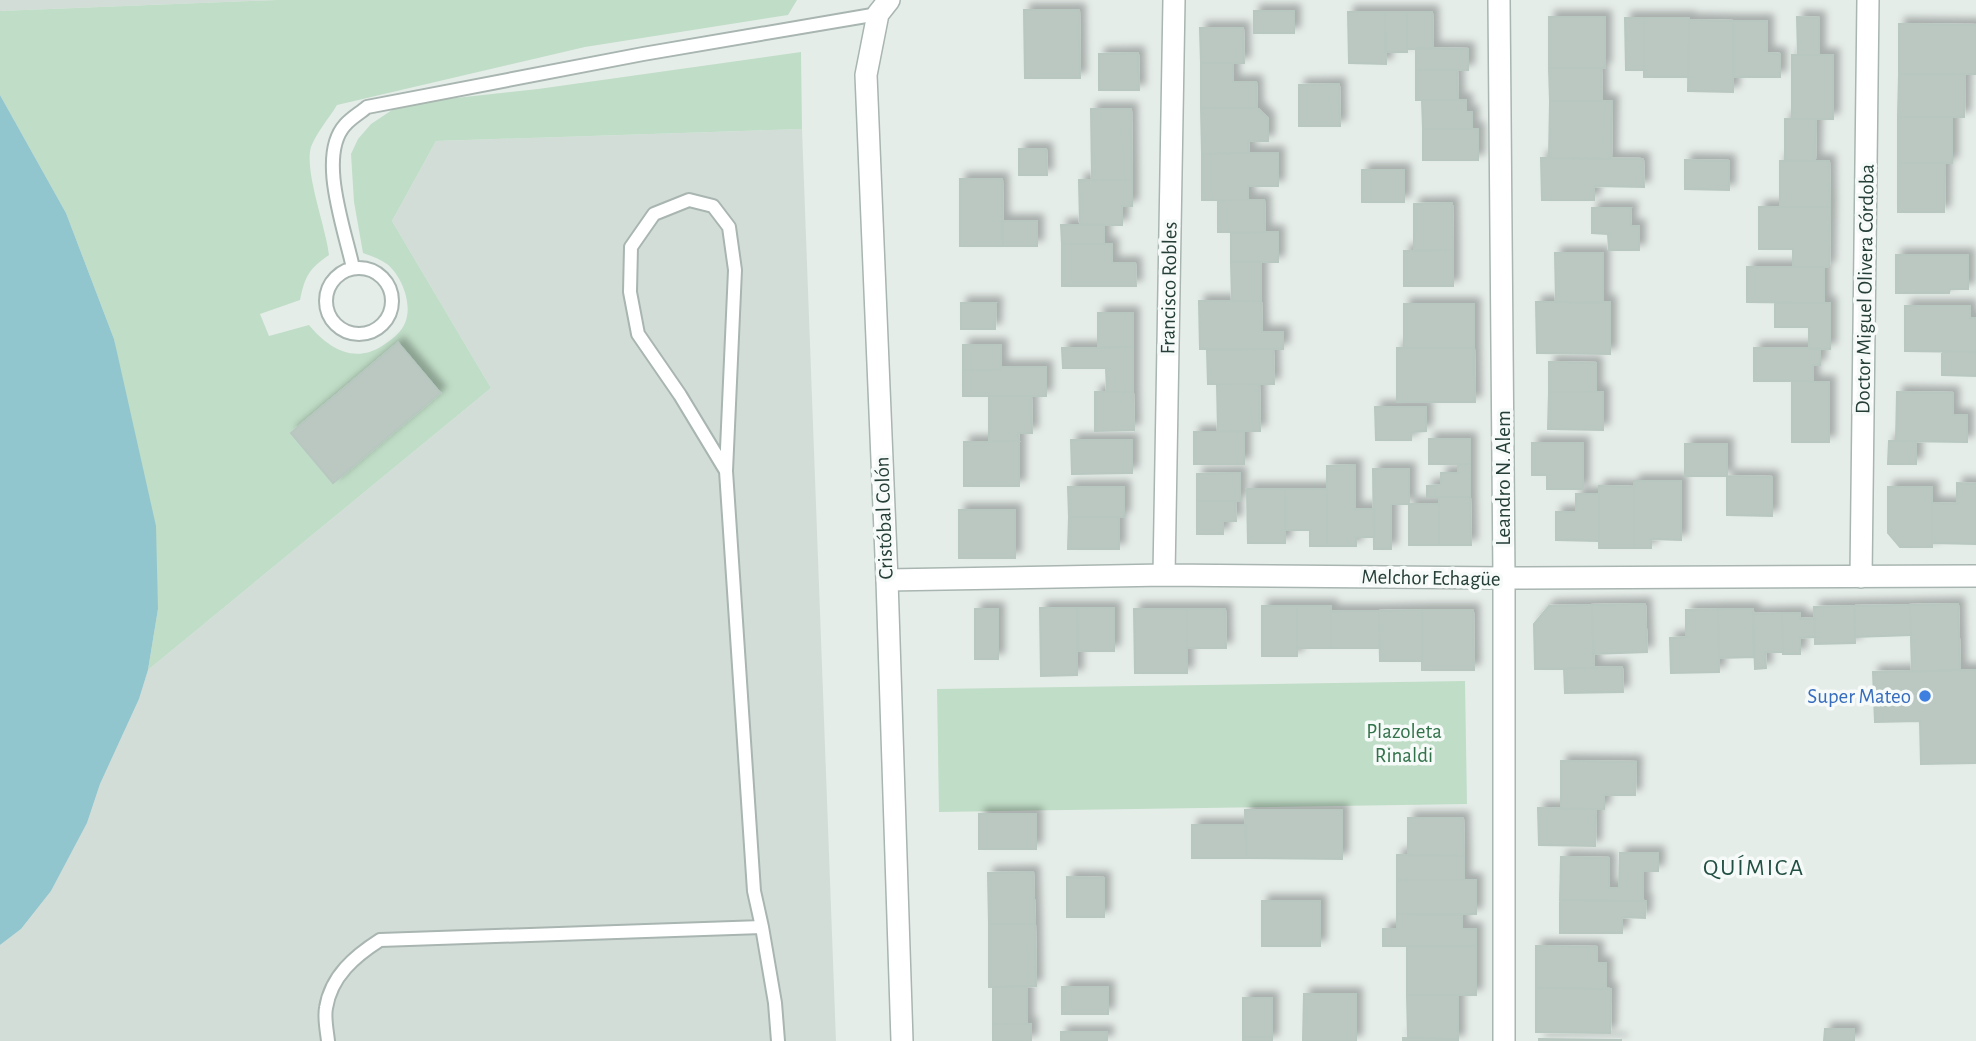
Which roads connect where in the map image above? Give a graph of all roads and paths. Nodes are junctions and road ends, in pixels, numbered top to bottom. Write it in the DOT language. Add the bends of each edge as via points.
graph roads {
  1 [pos="1174,0"];
  2 [pos="1499,0"];
  3 [pos="1868,0"];
  4 [pos="883,7"];
  5 [pos="353,268"];
  6 [pos="726,471"];
  7 [pos="1164,575"];
  8 [pos="1976,576"];
  9 [pos="1861,577"];
  10 [pos="1504,578"];
  11 [pos="887,580"];
  12 [pos="762,927"];
  13 [pos="328,1041"];
  14 [pos="778,1041"];
  15 [pos="902,1041"];
  16 [pos="1504,1041"];
  1 -- 7 [label="street, Francisco Robles"];
  2 -- 10 [label="street, Leandro N. Alem"];
  3 -- 9 [label="street, Doctor Miguel Olivera Córdoba"];
  4 -- 5 [label="lane" via="367,107 344,125 333,148 332,172"];
  4 -- 11 [label="street, Cristóbal Colón" via="866,75"];
  5 -- 5 [label="lane" via="333,280 328,313 343,330 366,334 376,330 391,312 391,289 375,272"];
  6 -- 6 [label="lane" via="735,270 729,227 713,206 689,200 654,214 631,247 630,292 638,334"];
  6 -- 12 [label="lane" via="754,891"];
  7 -- 10 [label="street, Melchor Echagüe"];
  7 -- 11 [label="street, Melchor Echagüe"];
  8 -- 9 [label="street, Melchor Echagüe"];
  9 -- 10 [label="street, Melchor Echagüe"];
  10 -- 16 [label="street, Leandro N. Alem"];
  11 -- 15 [label="street, Cristóbal Colón"];
  12 -- 13 [label="lane" via="380,940 355,956 338,976 326,1007"];
  12 -- 14 [label="lane"];
}
